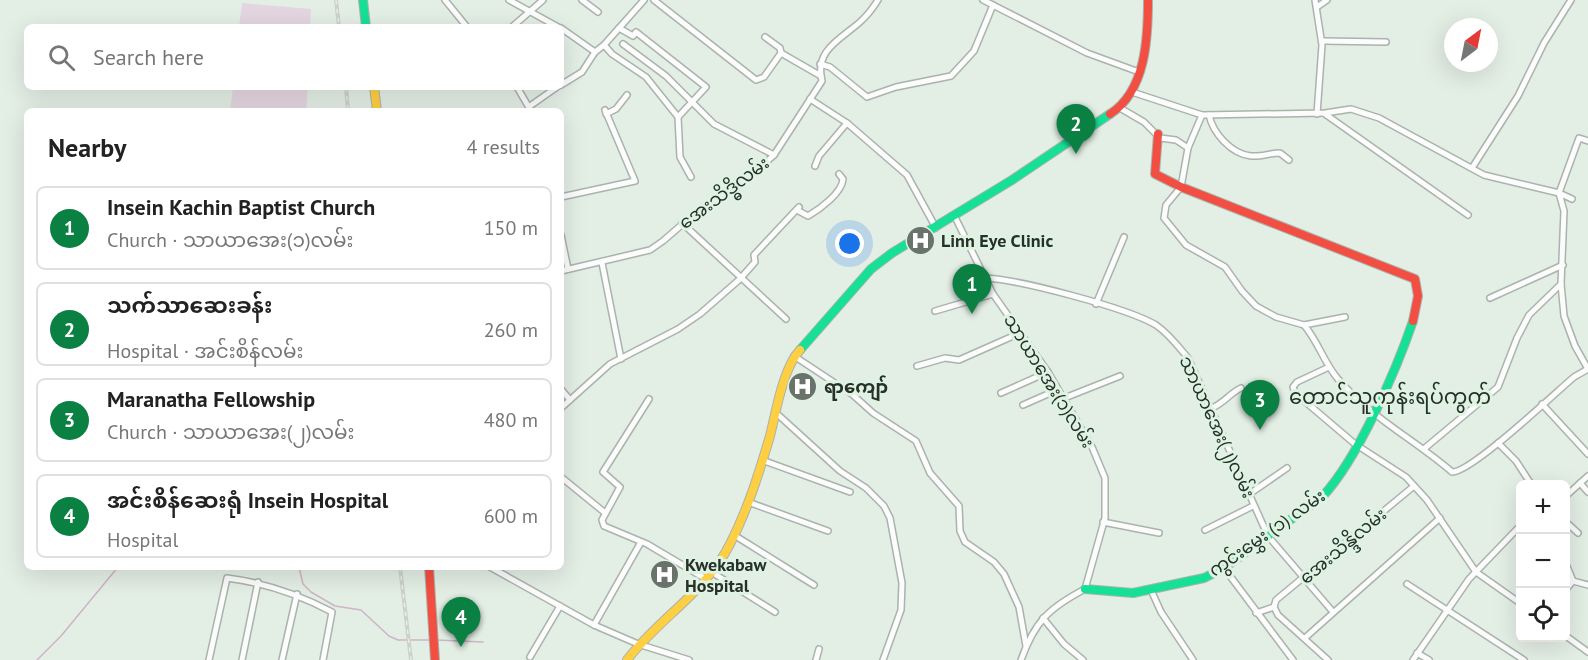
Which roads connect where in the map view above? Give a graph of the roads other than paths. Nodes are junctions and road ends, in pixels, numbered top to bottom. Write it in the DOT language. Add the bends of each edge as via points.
graph roads {
  1 [pos="363,0"];
  2 [pos="445,0"];
  3 [pos="509,0"];
  4 [pos="543,0"];
  5 [pos="582,0"];
  6 [pos="644,0"];
  7 [pos="654,0"];
  8 [pos="878,0"];
  9 [pos="983,0"];
  10 [pos="1148,0"];
  11 [pos="1315,0"];
  12 [pos="1327,0"];
  13 [pos="1571,0"];
  14 [pos="993,5"];
  15 [pos="1317,7"];
  16 [pos="598,12"];
  17 [pos="529,13"];
  18 [pos="366,24"];
  19 [pos="464,24"];
  20 [pos="516,24"];
  21 [pos="552,24"];
  22 [pos="619,28"];
  23 [pos="564,31"];
  24 [pos="765,37"];
  25 [pos="1322,41"];
  26 [pos="1386,42"];
  27 [pos="623,44"];
  28 [pos="604,45"];
  29 [pos="595,52"];
  30 [pos="780,53"];
  31 [pos="820,64"];
  32 [pos="1140,72"];
  33 [pos="821,76"];
  34 [pos="564,83"];
  35 [pos="374,90"];
  36 [pos="519,90"];
  37 [pos="554,90"];
  38 [pos="1132,92"];
  39 [pos="627,95"];
  40 [pos="810,99"];
  41 [pos="692,102"];
  42 [pos="377,108"];
  43 [pos="531,108"];
  44 [pos="1120,108"];
  45 [pos="1325,113"];
  46 [pos="1317,114"];
  47 [pos="1202,115"];
  48 [pos="1209,115"];
  49 [pos="678,117"];
  50 [pos="847,123"];
  51 [pos="1158,134"];
  52 [pos="1588,141"];
  53 [pos="1188,147"];
  54 [pos="774,155"];
  55 [pos="1289,160"];
  56 [pos="814,166"];
  57 [pos="1472,168"];
  58 [pos="839,174"];
  59 [pos="691,177"];
  60 [pos="1181,187"];
  61 [pos="1559,193"];
  62 [pos="564,197"];
  63 [pos="1572,199"];
  64 [pos="1468,215"];
  65 [pos="955,217"];
  66 [pos="682,223"];
  67 [pos="937,229"];
  68 [pos="1124,237"];
  69 [pos="564,250"];
  70 [pos="602,263"];
  71 [pos="1563,265"];
  72 [pos="568,269"];
  73 [pos="564,270"];
  74 [pos="984,278"];
  75 [pos="740,279"];
  76 [pos="1561,284"];
  77 [pos="993,294"];
  78 [pos="1490,298"];
  79 [pos="1096,304"];
  80 [pos="934,311"];
  81 [pos="1345,317"];
  82 [pos="786,319"];
  83 [pos="1304,325"];
  84 [pos="1020,333"];
  85 [pos="794,356"];
  86 [pos="621,358"];
  87 [pos="917,366"];
  88 [pos="1329,367"];
  89 [pos="1588,369"];
  90 [pos="1047,372"];
  91 [pos="1120,376"];
  92 [pos="1241,388"];
  93 [pos="1057,390"];
  94 [pos="564,392"];
  95 [pos="1001,393"];
  96 [pos="650,399"];
  97 [pos="1062,399"];
  98 [pos="570,400"];
  99 [pos="1542,404"];
  100 [pos="564,405"];
  101 [pos="1023,405"];
  102 [pos="1212,408"];
  103 [pos="776,412"];
  104 [pos="1372,412"];
  105 [pos="1498,443"];
  106 [pos="1355,444"];
  107 [pos="1425,448"];
  108 [pos="1588,454"];
  109 [pos="762,460"];
  110 [pos="1287,468"];
  111 [pos="1588,476"];
  112 [pos="564,479"];
  113 [pos="1528,480"];
  114 [pos="1581,483"];
  115 [pos="1414,486"];
  116 [pos="850,492"];
  117 [pos="1570,492"];
  118 [pos="1588,492"];
  119 [pos="1248,495"];
  120 [pos="748,502"];
  121 [pos="1253,506"];
  122 [pos="604,512"];
  123 [pos="1440,518"];
  124 [pos="1103,522"];
  125 [pos="1570,526"];
  126 [pos="1205,530"];
  127 [pos="828,531"];
  128 [pos="1516,531"];
  129 [pos="1159,533"];
  130 [pos="1578,533"];
  131 [pos="733,535"];
  132 [pos="1268,536"];
  133 [pos="641,542"];
  134 [pos="1224,568"];
  135 [pos="429,570"];
  136 [pos="495,570"];
  137 [pos="1476,572"];
  138 [pos="1570,574"];
  139 [pos="709,576"];
  140 [pos="1303,579"];
  141 [pos="1573,581"];
  142 [pos="258,582"];
  143 [pos="1407,584"];
  144 [pos="814,585"];
  145 [pos="1588,585"];
  146 [pos="1567,588"];
  147 [pos="1085,589"];
  148 [pos="1151,590"];
  149 [pos="297,594"];
  150 [pos="1516,600"];
  151 [pos="560,606"];
  152 [pos="1274,607"];
  153 [pos="1447,609"];
  154 [pos="775,612"];
  155 [pos="1333,612"];
  156 [pos="1256,613"];
  157 [pos="1043,618"];
  158 [pos="594,625"];
  159 [pos="1306,637"];
  160 [pos="1570,639"];
  161 [pos="638,644"];
  162 [pos="1026,647"];
  163 [pos="819,649"];
  164 [pos="1588,652"];
  165 [pos="1416,653"];
  166 [pos="530,657"];
  167 [pos="1519,659"];
  168 [pos="209,660"];
  169 [pos="242,660"];
  170 [pos="282,660"];
  171 [pos="323,660"];
  172 [pos="435,660"];
  173 [pos="627,660"];
  174 [pos="689,660"];
  175 [pos="816,660"];
  176 [pos="883,660"];
  177 [pos="1021,660"];
  178 [pos="1083,660"];
  179 [pos="1193,660"];
  180 [pos="1293,660"];
  181 [pos="1328,660"];
  182 [pos="1413,660"];
  183 [pos="1429,660"];
  1 -- 18 [label="main road"];
  2 -- 19 [label="street"];
  3 -- 17 [label="street"];
  4 -- 17 [label="street"];
  5 -- 16 [label="street"];
  6 -- 22 [label="street"];
  7 -- 30 [label="street" via="756,80 764,77"];
  8 -- 31 [label="street" via="861,21 832,44"];
  9 -- 14 [label="street"];
  10 -- 32 [label="main road" via="1146,53"];
  11 -- 15 [label="street"];
  12 -- 15 [label="street"];
  13 -- 57 [label="street" via="1518,96"];
  14 -- 31 [label="street" via="974,51 951,76 867,97 830,67"];
  14 -- 32 [label="street" via="1087,53"];
  15 -- 25 [label="street"];
  17 -- 20 [label="street"];
  17 -- 21 [label="street"];
  22 -- 28 [label="street"];
  22 -- 41 [label="street" via="633,36 636,32 706,87"];
  23 -- 29 [label="street"];
  24 -- 30 [label="street" via="780,48"];
  25 -- 26 [label="street"];
  25 -- 46 [label="street"];
  27 -- 41 [label="street"];
  28 -- 29 [label="street"];
  28 -- 49 [label="street" via="646,77"];
  29 -- 34 [label="street" via="582,72"];
  30 -- 33 [label="street"];
  31 -- 33 [label="street"];
  32 -- 38 [label="main road"];
  33 -- 40 [label="street, အေးသိဒ္ဓိလမ်း" via="822,81"];
  35 -- 42 [label="main road"];
  36 -- 43 [label="street"];
  37 -- 43 [label="street"];
  38 -- 44 [label="main road"];
  38 -- 47 [label="street"];
  39 -- 62 [label="street" via="616,109 606,112 634,181"];
  40 -- 50 [label="street"];
  40 -- 54 [label="street, အေးသိဒ္ဓိလမ်း"];
  41 -- 49 [label="street"];
  41 -- 54 [label="street" via="714,124"];
  44 -- 51 [label="street"];
  44 -- 65 [label="main road"];
  45 -- 46 [label="street"];
  45 -- 57 [label="street" via="1352,109 1379,118"];
  45 -- 64 [label="street"];
  46 -- 48 [label="street"];
  47 -- 48 [label="street"];
  47 -- 53 [label="street"];
  48 -- 55 [label="street" via="1216,133 1238,151 1248,156 1280,153"];
  49 -- 59 [label="street" via="680,157"];
  50 -- 56 [label="street"];
  50 -- 67 [label="street" via="908,175"];
  51 -- 53 [label="street"];
  51 -- 60 [label="main road" via="1154,173"];
  52 -- 61 [label="street" via="1579,138"];
  53 -- 60 [label="street"];
  54 -- 66 [label="street, အေးသိဒ္ဓိလမ်း" via="752,175"];
  57 -- 61 [label="street" via="1484,175"];
  58 -- 75 [label="street" via="844,182 818,210 808,216 798,209 754,255 755,262"];
  60 -- 83 [label="street" via="1166,206 1164,218 1175,235 1225,267 1256,306"];
  60 -- 104 [label="main road, ကွင်းမွှေး (၁) လမ်း" via="1417,281 1416,310 1406,346"];
  61 -- 63 [label="street"];
  61 -- 71 [label="street" via="1564,211"];
  65 -- 67 [label="main road"];
  65 -- 74 [label="street, သာယာအေး(၁)လမ်း"];
  66 -- 70 [label="street, အေးသိဒ္ဓိလမ်း" via="650,250"];
  66 -- 75 [label="street"];
  67 -- 85 [label="main road" via="892,253 872,269"];
  68 -- 79 [label="street"];
  69 -- 72 [label="street"];
  70 -- 72 [label="street, အေးသိဒ္ဓိလမ်း"];
  70 -- 86 [label="street"];
  71 -- 76 [label="street"];
  71 -- 78 [label="street"];
  72 -- 73 [label="street, အေးသိဒ္ဓိလမ်း"];
  74 -- 77 [label="street, သာယာအေး(၁)လမ်း"];
  74 -- 79 [label="street, သာယာအေး(၂)လမ်း"];
  75 -- 82 [label="street"];
  75 -- 86 [label="street" via="678,329"];
  76 -- 89 [label="street" via="1564,316"];
  76 -- 107 [label="street" via="1529,315 1498,387"];
  77 -- 80 [label="street"];
  77 -- 84 [label="street, သာယာအေး(၁)လမ်း"];
  79 -- 102 [label="street, သာယာအေး(၂)လမ်း" via="1134,315 1171,337 1188,358"];
  81 -- 83 [label="street"];
  83 -- 88 [label="street"];
  84 -- 87 [label="street" via="959,360 945,358"];
  84 -- 90 [label="street, သာယာအေး(၁)လမ်း"];
  85 -- 103 [label="main road"];
  85 -- 162 [label="street" via="916,441 930,473 959,506 960,531 965,542 1004,574 1019,607"];
  86 -- 98 [label="street" via="602,369"];
  88 -- 104 [label="street"];
  88 -- 106 [label="street" via="1296,382 1294,393"];
  89 -- 99 [label="street"];
  90 -- 93 [label="street, သာယာအေး(၁)လမ်း"];
  90 -- 95 [label="street"];
  91 -- 97 [label="street"];
  92 -- 102 [label="street" via="1225,403"];
  93 -- 97 [label="street, သာယာအေး(၁)လမ်း"];
  93 -- 101 [label="street"];
  94 -- 98 [label="street"];
  96 -- 122 [label="street" via="603,472 621,487"];
  97 -- 124 [label="street, သာယာအေး(၁)လမ်း" via="1092,447 1105,478 1107,501"];
  98 -- 100 [label="street"];
  99 -- 105 [label="street"];
  99 -- 108 [label="street"];
  102 -- 119 [label="street, သာယာအေး(၂)လမ်း"];
  103 -- 109 [label="main road"];
  103 -- 176 [label="street" via="840,471 866,488 890,518 902,583 901,610"];
  104 -- 106 [label="main road, ကွင်းမွှေး (၁) လမ်း"];
  104 -- 107 [label="street"];
  105 -- 107 [label="street" via="1457,472"];
  105 -- 113 [label="street"];
  106 -- 115 [label="street"];
  106 -- 132 [label="main road, ကွင်းမွှေး (၁) လမ်း" via="1336,482 1323,496"];
  109 -- 116 [label="street"];
  109 -- 120 [label="main road"];
  110 -- 119 [label="street"];
  111 -- 114 [label="street"];
  112 -- 122 [label="street"];
  114 -- 117 [label="street"];
  114 -- 118 [label="street"];
  115 -- 123 [label="street"];
  115 -- 140 [label="street, အေးသိန္ဒိလမ်း"];
  119 -- 121 [label="street, သာယာအေး(၂)လမ်း"];
  120 -- 127 [label="street"];
  120 -- 131 [label="main road"];
  121 -- 126 [label="street"];
  121 -- 132 [label="street, သာယာအေး(၂)လမ်း"];
  122 -- 133 [label="street" via="604,526"];
  123 -- 137 [label="street"];
  123 -- 155 [label="street"];
  124 -- 129 [label="street"];
  124 -- 147 [label="street, သာယာအေး(၁)လမ်း"];
  125 -- 130 [label="street"];
  128 -- 137 [label="street"];
  131 -- 139 [label="main road"];
  131 -- 144 [label="street"];
  132 -- 134 [label="main road, ကွင်းမွှေး (၁) လမ်း"];
  132 -- 140 [label="street, သာယာအေး(၂)လမ်း"];
  133 -- 139 [label="street"];
  133 -- 158 [label="street"];
  134 -- 148 [label="main road, ကွင်းမွှေး (၁) လမ်း" via="1204,578"];
  134 -- 156 [label="street"];
  135 -- 172 [label="main road"];
  136 -- 151 [label="street"];
  137 -- 150 [label="street"];
  137 -- 153 [label="street"];
  138 -- 141 [label="street"];
  139 -- 154 [label="street"];
  139 -- 161 [label="main road" via="680,609"];
  140 -- 152 [label="street, အေးသိန္ဒိလမ်း" via="1276,600"];
  140 -- 155 [label="street, သာယာအေး(၂)လမ်း"];
  141 -- 145 [label="street"];
  141 -- 146 [label="street"];
  142 -- 149 [label="street"];
  142 -- 168 [label="street" via="227,578"];
  142 -- 169 [label="street"];
  143 -- 153 [label="street"];
  147 -- 148 [label="main road, ကွင်းမွှေး (၁) လမ်း" via="1106,593"];
  147 -- 157 [label="street" via="1055,605"];
  148 -- 179 [label="street"];
  149 -- 170 [label="street"];
  149 -- 171 [label="street" via="332,612"];
  151 -- 158 [label="street"];
  151 -- 166 [label="street"];
  152 -- 156 [label="street"];
  152 -- 159 [label="street" via="1278,615"];
  153 -- 165 [label="street"];
  153 -- 167 [label="street"];
  155 -- 159 [label="street"];
  156 -- 180 [label="street"];
  157 -- 162 [label="street"];
  157 -- 178 [label="street"];
  158 -- 161 [label="street"];
  159 -- 181 [label="street"];
  160 -- 164 [label="street"];
  161 -- 173 [label="main road"];
  161 -- 174 [label="street"];
  162 -- 177 [label="street"];
  163 -- 175 [label="street"];
  165 -- 182 [label="street"];
  165 -- 183 [label="street"];
}
